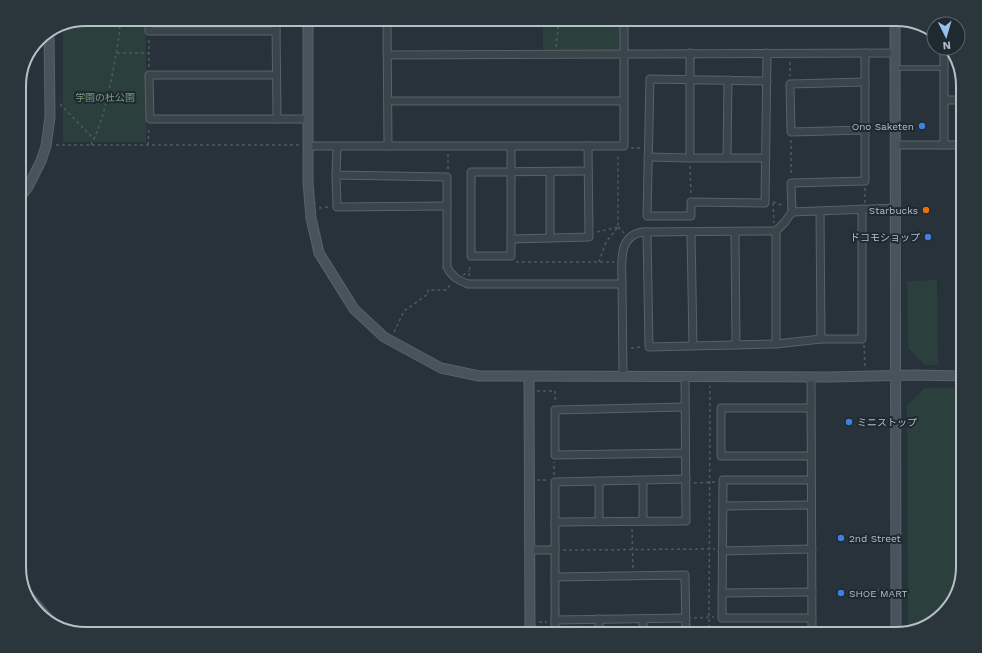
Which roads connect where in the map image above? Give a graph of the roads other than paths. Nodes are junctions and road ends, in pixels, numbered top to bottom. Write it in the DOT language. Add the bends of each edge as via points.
graph roads {
  1 [pos="149,26"];
  2 [pos="276,26"];
  3 [pos="308,26"];
  4 [pos="387,26"];
  5 [pos="624,26"];
  6 [pos="895,26"];
  7 [pos="276,31"];
  8 [pos="49,39"];
  9 [pos="690,53"];
  10 [pos="768,53"];
  11 [pos="865,53"];
  12 [pos="895,53"];
  13 [pos="624,54"];
  14 [pos="387,55"];
  15 [pos="944,56"];
  16 [pos="896,68"];
  17 [pos="944,68"];
  18 [pos="276,75"];
  19 [pos="690,79"];
  20 [pos="728,80"];
  21 [pos="767,80"];
  22 [pos="865,82"];
  23 [pos="624,100"];
  24 [pos="944,100"];
  25 [pos="956,100"];
  26 [pos="388,102"];
  27 [pos="276,119"];
  28 [pos="308,119"];
  29 [pos="865,130"];
  30 [pos="305,145"];
  31 [pos="944,145"];
  32 [pos="956,145"];
  33 [pos="337,146"];
  34 [pos="388,146"];
  35 [pos="511,146"];
  36 [pos="588,146"];
  37 [pos="896,146"];
  38 [pos="648,157"];
  39 [pos="690,158"];
  40 [pos="727,158"];
  41 [pos="766,158"];
  42 [pos="588,171"];
  43 [pos="511,172"];
  44 [pos="550,172"];
  45 [pos="336,175"];
  46 [pos="26,189"];
  47 [pos="446,206"];
  48 [pos="864,208"];
  49 [pos="896,208"];
  50 [pos="792,209"];
  51 [pos="820,211"];
  52 [pos="775,228"];
  53 [pos="647,232"];
  54 [pos="691,232"];
  55 [pos="735,232"];
  56 [pos="550,238"];
  57 [pos="511,239"];
  58 [pos="622,284"];
  59 [pos="821,339"];
  60 [pos="776,344"];
  61 [pos="736,345"];
  62 [pos="693,346"];
  63 [pos="623,376"];
  64 [pos="896,376"];
  65 [pos="956,376"];
  66 [pos="529,377"];
  67 [pos="685,377"];
  68 [pos="811,377"];
  69 [pos="685,408"];
  70 [pos="811,408"];
  71 [pos="686,453"];
  72 [pos="811,456"];
  73 [pos="643,480"];
  74 [pos="811,480"];
  75 [pos="599,481"];
  76 [pos="686,481"];
  77 [pos="812,505"];
  78 [pos="723,506"];
  79 [pos="643,521"];
  80 [pos="555,522"];
  81 [pos="599,522"];
  82 [pos="812,549"];
  83 [pos="529,550"];
  84 [pos="555,550"];
  85 [pos="722,551"];
  86 [pos="555,577"];
  87 [pos="812,592"];
  88 [pos="722,593"];
  89 [pos="686,618"];
  90 [pos="812,618"];
  91 [pos="599,619"];
  92 [pos="643,619"];
  93 [pos="555,621"];
  94 [pos="530,627"];
  95 [pos="555,627"];
  96 [pos="599,627"];
  97 [pos="643,627"];
  98 [pos="686,627"];
  99 [pos="812,627"];
  100 [pos="896,627"];
  1 -- 7 [label="street" via="149,31"];
  2 -- 7 [label="street"];
  3 -- 28 [label="street"];
  4 -- 14 [label="street"];
  5 -- 13 [label="street"];
  6 -- 12 [label="street"];
  7 -- 18 [label="street"];
  8 -- 46 [label="street" via="50,116 46,146 42,161"];
  9 -- 10 [label="street"];
  9 -- 13 [label="street"];
  9 -- 19 [label="street"];
  10 -- 11 [label="street"];
  10 -- 21 [label="street"];
  11 -- 12 [label="street"];
  11 -- 22 [label="street"];
  12 -- 16 [label="street"];
  13 -- 14 [label="street"];
  13 -- 23 [label="street"];
  14 -- 26 [label="street"];
  15 -- 17 [label="street"];
  16 -- 17 [label="lane"];
  16 -- 37 [label="street"];
  17 -- 24 [label="street"];
  18 -- 27 [label="street"];
  18 -- 27 [label="street" via="149,75 150,119"];
  19 -- 20 [label="street"];
  19 -- 38 [label="street" via="650,79"];
  19 -- 39 [label="street"];
  20 -- 21 [label="street"];
  20 -- 40 [label="street"];
  21 -- 41 [label="street"];
  22 -- 29 [label="street"];
  22 -- 29 [label="street" via="790,84 791,132"];
  23 -- 26 [label="street"];
  23 -- 36 [label="street" via="621,146"];
  24 -- 25 [label="street"];
  24 -- 31 [label="street"];
  26 -- 34 [label="street"];
  27 -- 28 [label="street"];
  28 -- 30 [label="street"];
  29 -- 50 [label="street" via="865,180 791,183"];
  30 -- 33 [label="street"];
  30 -- 66 [label="street" via="311,218 319,253 354,309 384,337 441,368 479,376"];
  31 -- 32 [label="street"];
  31 -- 37 [label="street"];
  33 -- 34 [label="street"];
  33 -- 45 [label="street"];
  34 -- 35 [label="street"];
  35 -- 36 [label="street"];
  35 -- 43 [label="street"];
  36 -- 42 [label="street"];
  37 -- 49 [label="street"];
  38 -- 39 [label="street"];
  38 -- 41 [label="street" via="647,216 691,216 691,202 765,203"];
  39 -- 40 [label="street"];
  40 -- 41 [label="street"];
  42 -- 44 [label="street"];
  42 -- 56 [label="street" via="589,237"];
  43 -- 44 [label="street"];
  43 -- 57 [label="street"];
  43 -- 57 [label="street" via="471,172 471,256 511,256"];
  44 -- 56 [label="street"];
  45 -- 47 [label="street" via="447,177"];
  45 -- 47 [label="street" via="337,207"];
  47 -- 58 [label="street" via="447,266 456,279 468,284"];
  48 -- 49 [label="street"];
  48 -- 51 [label="street"];
  48 -- 59 [label="street" via="862,339"];
  49 -- 64 [label="street"];
  50 -- 51 [label="street"];
  50 -- 52 [label="street" via="785,222"];
  51 -- 59 [label="street"];
  52 -- 55 [label="street"];
  52 -- 60 [label="street"];
  53 -- 54 [label="street"];
  53 -- 58 [label="street" via="629,238 623,250"];
  53 -- 62 [label="street" via="649,347"];
  54 -- 55 [label="street"];
  54 -- 62 [label="street"];
  55 -- 61 [label="street"];
  56 -- 57 [label="street"];
  58 -- 63 [label="street"];
  59 -- 60 [label="street"];
  60 -- 61 [label="street"];
  61 -- 62 [label="street"];
  63 -- 66 [label="street"];
  63 -- 67 [label="street"];
  64 -- 65 [label="street"];
  64 -- 68 [label="street"];
  64 -- 100 [label="street"];
  66 -- 83 [label="street"];
  67 -- 68 [label="street"];
  67 -- 69 [label="street"];
  68 -- 70 [label="street"];
  69 -- 71 [label="street"];
  69 -- 71 [label="street" via="555,410 555,455"];
  70 -- 72 [label="street"];
  70 -- 72 [label="street" via="720,408 721,456"];
  71 -- 76 [label="street"];
  72 -- 74 [label="street"];
  73 -- 75 [label="street"];
  73 -- 76 [label="street"];
  73 -- 79 [label="street"];
  74 -- 77 [label="street"];
  74 -- 78 [label="street" via="723,480"];
  75 -- 80 [label="street" via="555,482"];
  75 -- 81 [label="street"];
  76 -- 79 [label="street" via="686,521"];
  77 -- 78 [label="street"];
  77 -- 82 [label="street"];
  78 -- 85 [label="street"];
  79 -- 81 [label="street"];
  80 -- 81 [label="street"];
  80 -- 84 [label="street"];
  82 -- 85 [label="street"];
  82 -- 87 [label="street"];
  83 -- 84 [label="street"];
  83 -- 94 [label="street"];
  84 -- 86 [label="street"];
  85 -- 88 [label="street"];
  86 -- 89 [label="street" via="685,575"];
  86 -- 93 [label="street"];
  87 -- 88 [label="street"];
  87 -- 90 [label="street"];
  88 -- 90 [label="street" via="722,618"];
  89 -- 92 [label="street"];
  89 -- 98 [label="street"];
  90 -- 99 [label="street"];
  91 -- 92 [label="street"];
  91 -- 93 [label="street"];
  91 -- 96 [label="street"];
  92 -- 97 [label="street"];
  93 -- 95 [label="street"];
}
